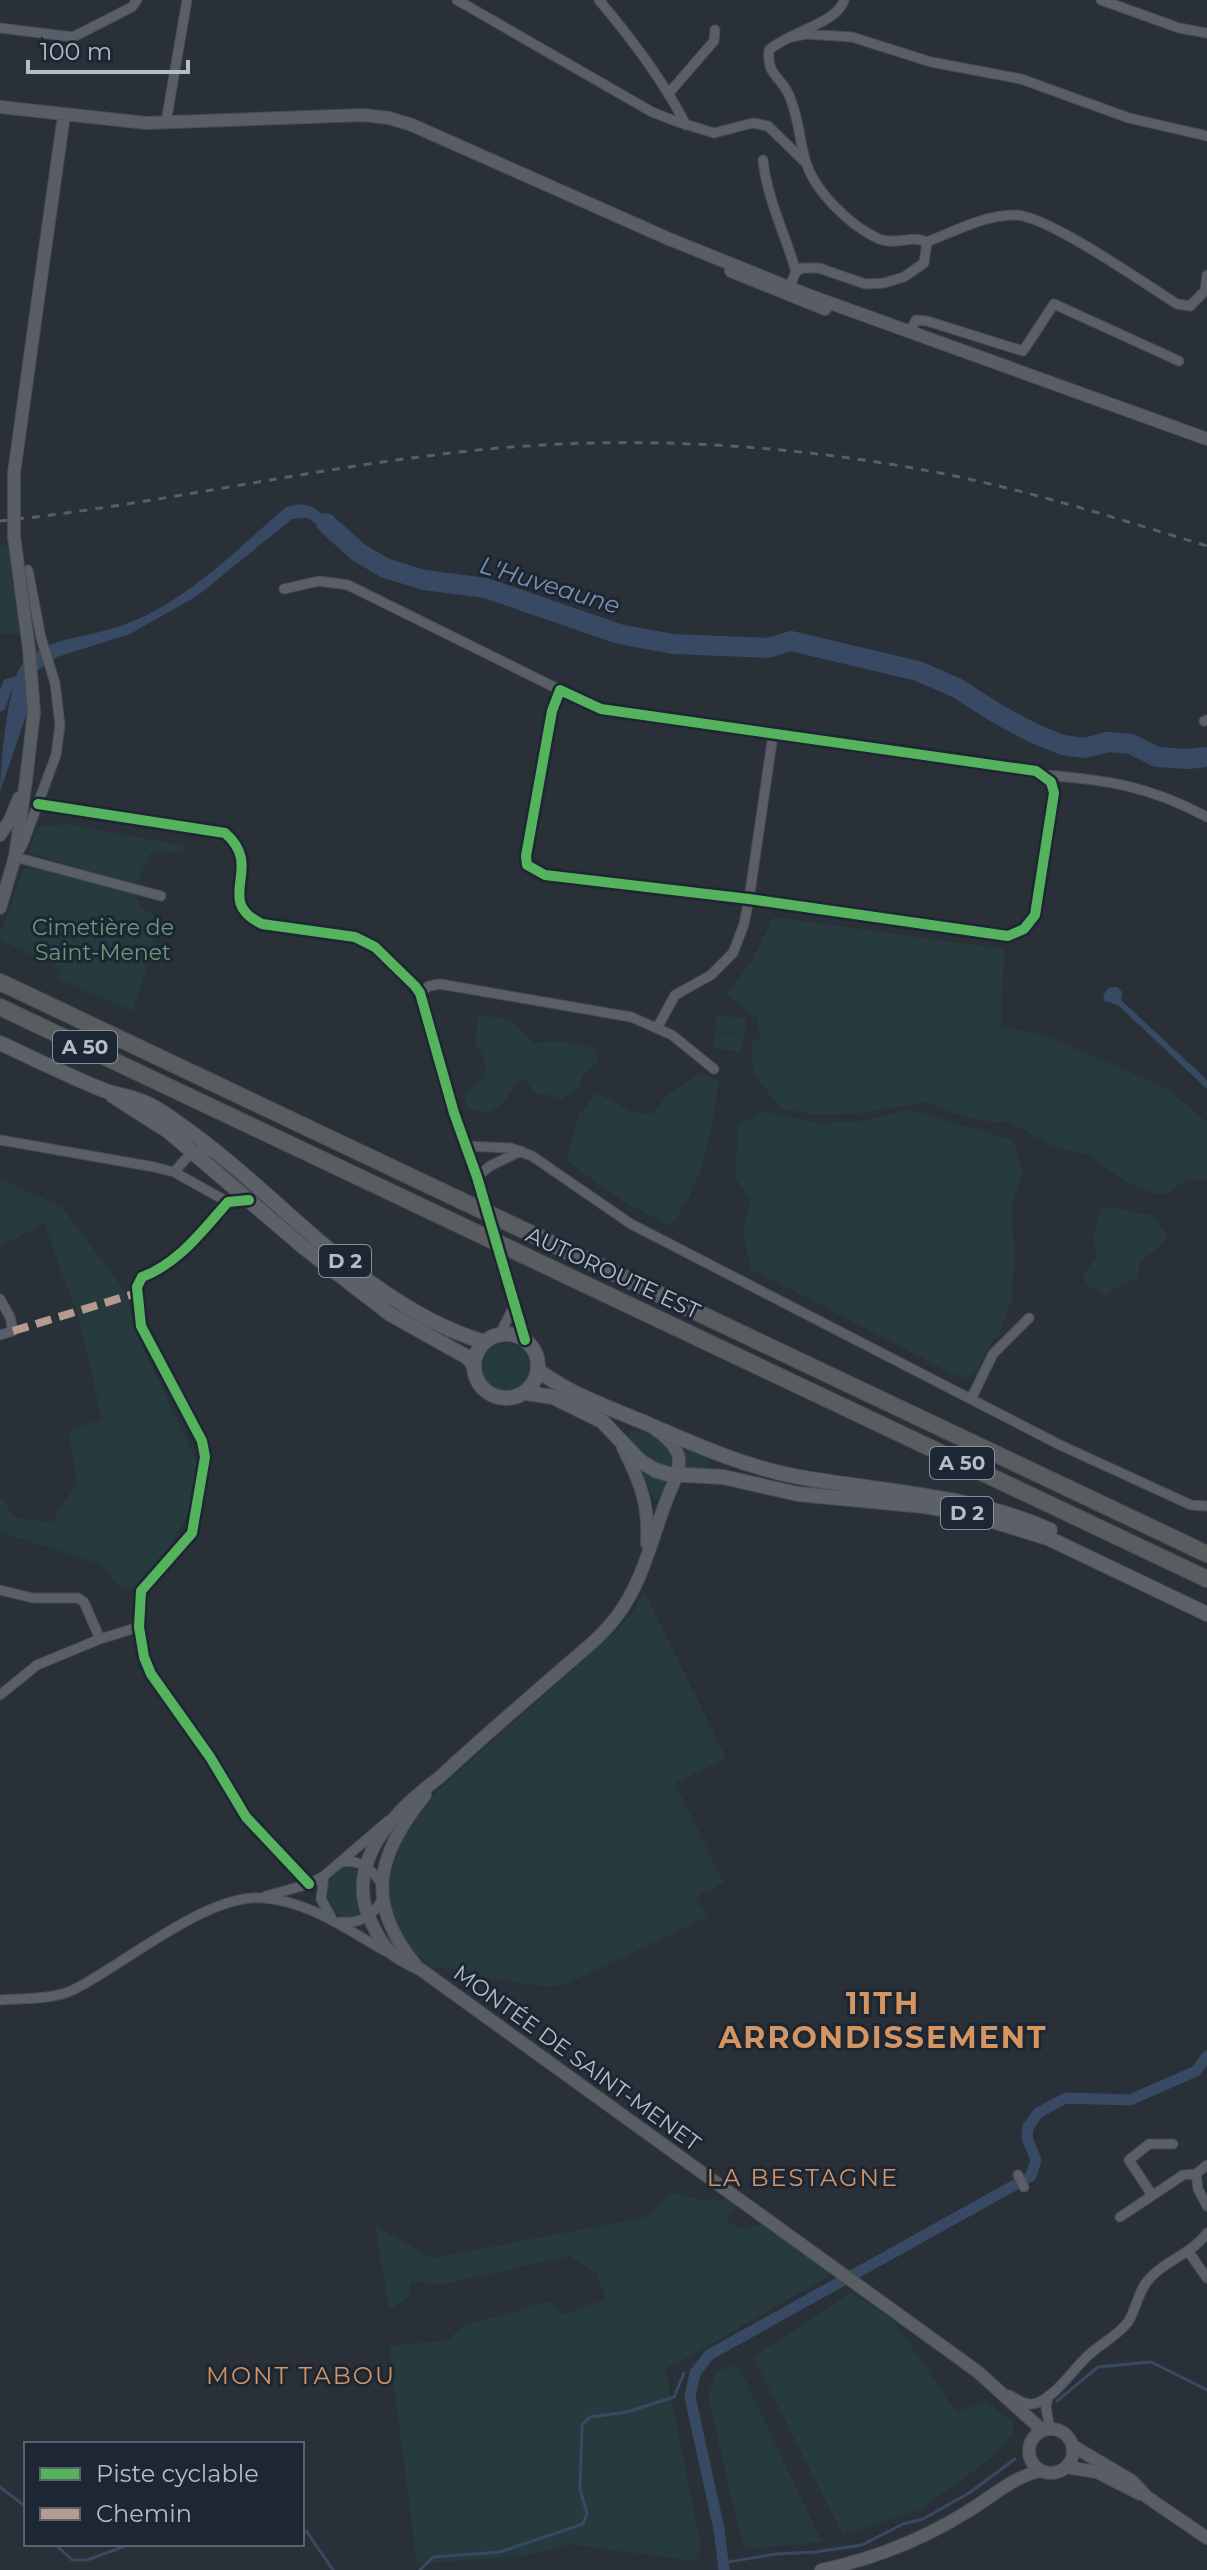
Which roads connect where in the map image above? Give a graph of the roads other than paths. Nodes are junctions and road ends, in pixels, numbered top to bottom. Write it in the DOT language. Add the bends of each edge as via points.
graph roads {
  1 [pos="137,0"];
  2 [pos="187,0"];
  3 [pos="457,0"];
  4 [pos="599,0"];
  5 [pos="844,0"];
  6 [pos="1101,0"];
  7 [pos="0,28"];
  8 [pos="715,30"];
  9 [pos="1207,33"];
  10 [pos="788,38"];
  11 [pos="668,94"];
  12 [pos="0,107"];
  13 [pos="64,115"];
  14 [pos="166,122"];
  15 [pos="686,125"];
  16 [pos="1207,136"];
  17 [pos="763,160"];
  18 [pos="806,163"];
  19 [pos="927,242"];
  20 [pos="796,272"];
  21 [pos="1207,275"];
  22 [pos="1206,290"];
  23 [pos="788,291"];
  24 [pos="909,333"];
  25 [pos="1179,361"];
  26 [pos="1207,439"];
  27 [pos="28,570"];
  28 [pos="284,589"];
  29 [pos="560,690"];
  30 [pos="773,735"];
  31 [pos="1044,775"];
  32 [pos="26,780"];
  33 [pos="38,804"];
  34 [pos="1207,817"];
  35 [pos="0,835"];
  36 [pos="0,854"];
  37 [pos="15,857"];
  38 [pos="161,896"];
  39 [pos="749,899"];
  40 [pos="1,903"];
  41 [pos="0,983"];
  42 [pos="420,993"];
  43 [pos="0,1007"];
  44 [pos="657,1028"];
  45 [pos="0,1043"];
  46 [pos="714,1069"];
  47 [pos="107,1091"];
  48 [pos="0,1140"];
  49 [pos="465,1146"];
  50 [pos="521,1151"];
  51 [pos="193,1152"];
  52 [pos="221,1157"];
  53 [pos="174,1172"];
  54 [pos="477,1177"];
  55 [pos="483,1198"];
  56 [pos="249,1200"];
  57 [pos="228,1202"];
  58 [pos="499,1256"];
  59 [pos="0,1299"];
  60 [pos="514,1302"];
  61 [pos="1029,1318"];
  62 [pos="500,1334"];
  63 [pos="0,1335"];
  64 [pos="525,1340"];
  65 [pos="484,1342"];
  66 [pos="474,1365"];
  67 [pos="539,1371"];
  68 [pos="526,1393"];
  69 [pos="971,1399"];
  70 [pos="646,1423"];
  71 [pos="611,1428"];
  72 [pos="679,1474"];
  73 [pos="709,1475"];
  74 [pos="666,1502"];
  75 [pos="1207,1506"];
  76 [pos="1207,1554"];
  77 [pos="646,1557"];
  78 [pos="1207,1579"];
  79 [pos="4,1591"];
  80 [pos="0,1603"];
  81 [pos="1207,1604"];
  82 [pos="1207,1614"];
  83 [pos="139,1627"];
  84 [pos="100,1639"];
  85 [pos="0,1695"];
  86 [pos="437,1780"];
  87 [pos="393,1817"];
  88 [pos="341,1862"];
  89 [pos="366,1866"];
  90 [pos="324,1876"];
  91 [pos="309,1884"];
  92 [pos="382,1884"];
  93 [pos="262,1897"];
  94 [pos="383,1898"];
  95 [pos="368,1916"];
  96 [pos="335,1921"];
  97 [pos="391,1953"];
  98 [pos="420,1969"];
  99 [pos="0,2000"];
  100 [pos="1173,2144"];
  101 [pos="1207,2165"];
  102 [pos="1196,2174"];
  103 [pos="1018,2175"];
  104 [pos="1024,2187"];
  105 [pos="1152,2195"];
  106 [pos="1207,2206"];
  107 [pos="1120,2217"];
  108 [pos="1207,2233"];
  109 [pos="1188,2251"];
  110 [pos="1207,2278"];
  111 [pos="995,2387"];
  112 [pos="1048,2396"];
  113 [pos="1041,2432"];
  114 [pos="1073,2446"];
  115 [pos="1030,2460"];
  116 [pos="1066,2467"];
  117 [pos="1040,2471"];
  118 [pos="1023,2475"];
  119 [pos="1147,2497"];
  120 [pos="1207,2538"];
  121 [pos="821,2570"];
  1 -- 7 [label="street" via="73,37"];
  2 -- 14 [label="street"];
  3 -- 15 [label="street" via="652,112"];
  4 -- 11 [label="street"];
  5 -- 10 [label="street" via="835,16"];
  6 -- 9 [label="street"];
  8 -- 11 [label="street" via="714,41"];
  10 -- 16 [label="street" via="852,37 931,62 1021,79 1129,118"];
  10 -- 18 [label="street" via="769,50 768,63 787,92"];
  11 -- 15 [label="street"];
  12 -- 13 [label="main road"];
  13 -- 14 [label="main road"];
  13 -- 32 [label="main road, bridge" via="13,505 34,712"];
  14 -- 23 [label="main road" via="389,118 669,239 700,258"];
  15 -- 18 [label="street" via="714,133 760,123"];
  17 -- 20 [label="street" via="768,192"];
  18 -- 19 [label="street" via="842,215 863,230 881,240"];
  19 -- 20 [label="street" via="920,268 884,283 865,284 819,268"];
  19 -- 22 [label="street" via="997,216 1021,215 1065,233 1177,304 1190,306"];
  20 -- 23 [label="street"];
  21 -- 22 [label="street"];
  23 -- 24 [label="main road" via="856,320"];
  24 -- 25 [label="street" via="916,320 927,321 1023,351 1054,304"];
  24 -- 26 [label="main road"];
  27 -- 33 [label="street" via="60,725"];
  28 -- 29 [label="street" via="319,581 348,585"];
  29 -- 30 [label="street" via="601,709"];
  29 -- 39 [label="street" via="527,865 545,875"];
  30 -- 31 [label="street"];
  30 -- 39 [label="street"];
  31 -- 34 [label="street" via="1133,786"];
  31 -- 39 [label="street" via="1054,793 1035,915 1016,933"];
  32 -- 35 [label="main road"];
  32 -- 37 [label="main road"];
  33 -- 37 [label="street"];
  33 -- 42 [label="street" via="225,833 243,859 239,899 251,919 365,941"];
  36 -- 37 [label="main road"];
  37 -- 38 [label="street"];
  37 -- 40 [label="main road"];
  39 -- 44 [label="street" via="733,953 711,975 675,995"];
  41 -- 76 [label="highway, AUTOROUTE EST / A 50"];
  42 -- 44 [label="street" via="440,984 631,1017"];
  42 -- 49 [label="street"];
  43 -- 78 [label="highway, AUTOROUTE EST / A 50"];
  44 -- 46 [label="street"];
  45 -- 47 [label="main road, D 2"];
  47 -- 51 [label="main road, D 2"];
  47 -- 52 [label="main road, D 2" via="139,1100"];
  48 -- 53 [label="street"];
  49 -- 50 [label="street"];
  49 -- 54 [label="street"];
  50 -- 54 [label="street"];
  50 -- 69 [label="street" via="631,1224"];
  51 -- 52 [label="street" via="203,1148"];
  51 -- 53 [label="street"];
  51 -- 56 [label="main road, D 2"];
  52 -- 65 [label="main road, D 2" via="389,1294 454,1333"];
  53 -- 57 [label="street"];
  54 -- 55 [label="street"];
  56 -- 57 [label="street"];
  56 -- 66 [label="main road, D 2" via="390,1314"];
  57 -- 83 [label="street" via="176,1258 142,1277 137,1287 141,1326 202,1441 205,1457 192,1533 141,1591"];
  58 -- 60 [label="street"];
  59 -- 63 [label="street" via="13,1331"];
  60 -- 62 [label="street"];
  60 -- 64 [label="street"];
  61 -- 69 [label="street" via="993,1354"];
  62 -- 64 [label="main road"];
  62 -- 65 [label="main road"];
  64 -- 67 [label="main road" via="534,1348"];
  65 -- 66 [label="main road"];
  66 -- 68 [label="main road" via="477,1380 489,1394 502,1398"];
  67 -- 68 [label="main road"];
  67 -- 70 [label="main road, D 2"];
  68 -- 71 [label="main road, D 2" via="553,1397"];
  69 -- 75 [label="street" via="1191,1505"];
  70 -- 72 [label="main road" via="674,1446"];
  70 -- 81 [label="main road, D 2" via="734,1460 797,1477 988,1507 1037,1524"];
  71 -- 72 [label="main road, D 2" via="640,1461"];
  71 -- 77 [label="main road, MONTÉE DE SAINT-MENET" via="642,1486"];
  72 -- 73 [label="main road, D 2"];
  72 -- 74 [label="main road, MONTÉE DE SAINT-MENET"];
  73 -- 74 [label="main road" via="679,1488"];
  73 -- 82 [label="main road, D 2" via="798,1494 924,1506 1014,1526"];
  74 -- 77 [label="main road, MONTÉE DE SAINT-MENET"];
  77 -- 86 [label="main road, MONTÉE DE SAINT-MENET" via="632,1592 605,1630"];
  79 -- 80 [label="street"];
  79 -- 84 [label="street" via="33,1598 78,1598"];
  83 -- 84 [label="street"];
  83 -- 91 [label="street" via="151,1674 246,1817"];
  84 -- 85 [label="street" via="37,1665"];
  86 -- 87 [label="main road, MONTÉE DE SAINT-MENET"];
  86 -- 92 [label="main road, MONTÉE DE SAINT-MENET" via="398,1831 385,1860"];
  87 -- 88 [label="street, MONTÉE DE SAINT-MENET"];
  87 -- 89 [label="main road, MONTÉE DE SAINT-MENET"];
  88 -- 89 [label="street"];
  88 -- 90 [label="street, MONTÉE DE SAINT-MENET"];
  89 -- 92 [label="street"];
  89 -- 95 [label="main road, MONTÉE DE SAINT-MENET"];
  90 -- 91 [label="street, MONTÉE DE SAINT-MENET"];
  90 -- 96 [label="street" via="321,1899"];
  91 -- 93 [label="street, MONTÉE DE SAINT-MENET"];
  92 -- 94 [label="main road, MONTÉE DE SAINT-MENET"];
  93 -- 96 [label="street"];
  93 -- 99 [label="street, MONTÉE DE SAINT-MENET" via="232,1900 197,1916 71,1992"];
  94 -- 95 [label="street"];
  94 -- 98 [label="main road, MONTÉE DE SAINT-MENET" via="399,1943"];
  95 -- 96 [label="street" via="353,1923"];
  95 -- 97 [label="main road, MONTÉE DE SAINT-MENET"];
  96 -- 97 [label="street"];
  97 -- 98 [label="main road, MONTÉE DE SAINT-MENET"];
  98 -- 111 [label="main road, MONTÉE DE SAINT-MENET"];
  100 -- 105 [label="street" via="1149,2144 1129,2160"];
  101 -- 102 [label="street"];
  102 -- 105 [label="street" via="1183,2175"];
  102 -- 106 [label="street"];
  103 -- 104 [label="street"];
  105 -- 107 [label="street"];
  108 -- 109 [label="street"];
  109 -- 110 [label="street"];
  109 -- 112 [label="street" via="1151,2276 1120,2333 1089,2354"];
  111 -- 112 [label="street" via="1027,2404"];
  111 -- 113 [label="main road, MONTÉE DE SAINT-MENET"];
  112 -- 113 [label="street"];
  113 -- 114 [label="main road" via="1064,2433"];
  113 -- 115 [label="main road" via="1028,2453"];
  114 -- 116 [label="main road"];
  114 -- 119 [label="main road" via="1132,2481"];
  115 -- 117 [label="main road"];
  115 -- 118 [label="main road"];
  116 -- 117 [label="main road" via="1056,2473"];
  116 -- 119 [label="main road" via="1097,2472"];
  117 -- 118 [label="main road"];
  118 -- 121 [label="main road" via="970,2511 891,2550"];
  119 -- 120 [label="main road"];
}
